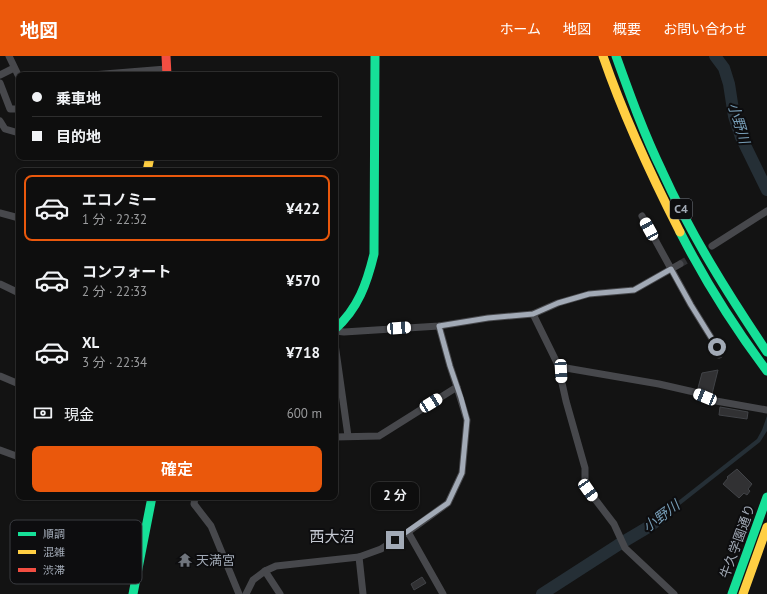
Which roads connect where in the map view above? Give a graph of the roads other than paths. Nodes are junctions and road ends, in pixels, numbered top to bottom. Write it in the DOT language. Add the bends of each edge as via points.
graph roads {
  1 [pos="9,56"];
  2 [pos="166,56"];
  3 [pos="375,56"];
  4 [pos="603,56"];
  5 [pos="616,56"];
  6 [pos="14,68"];
  7 [pos="16,72"];
  8 [pos="166,72"];
  9 [pos="0,75"];
  10 [pos="0,83"];
  11 [pos="16,109"];
  12 [pos="0,121"];
  13 [pos="16,131"];
  14 [pos="767,211"];
  15 [pos="0,213"];
  16 [pos="642,216"];
  17 [pos="16,217"];
  18 [pos="712,246"];
  19 [pos="680,264"];
  20 [pos="671,269"];
  21 [pos="0,284"];
  22 [pos="16,292"];
  23 [pos="533,314"];
  24 [pos="439,326"];
  25 [pos="338,327"];
  26 [pos="338,331"];
  27 [pos="767,352"];
  28 [pos="719,355"];
  29 [pos="559,364"];
  30 [pos="338,365"];
  31 [pos="765,369"];
  32 [pos="0,376"];
  33 [pos="16,383"];
  34 [pos="457,387"];
  35 [pos="767,410"];
  36 [pos="348,436"];
  37 [pos="338,437"];
  38 [pos="0,450"];
  39 [pos="16,456"];
  40 [pos="767,497"];
  41 [pos="151,500"];
  42 [pos="195,500"];
  43 [pos="767,527"];
  44 [pos="408,532"];
  45 [pos="142,548"];
  46 [pos="359,558"];
  47 [pos="265,571"];
  48 [pos="135,584"];
  49 [pos="133,594"];
  50 [pos="239,594"];
  51 [pos="246,594"];
  52 [pos="280,594"];
  53 [pos="363,594"];
  54 [pos="443,594"];
  55 [pos="674,594"];
  56 [pos="732,594"];
  57 [pos="743,594"];
  1 -- 6 [label="street"];
  2 -- 8 [label="main road"];
  3 -- 25 [label="main road" via="374,254 363,292 349,316"];
  4 -- 31 [label="main road, C4" via="644,161 690,251 721,305"];
  5 -- 27 [label="main road, C4" via="635,109 678,205 730,296"];
  6 -- 7 [label="street"];
  6 -- 9 [label="street"];
  10 -- 11 [label="street" via="10,109"];
  12 -- 13 [label="street" via="5,129"];
  14 -- 18 [label="street"];
  15 -- 17 [label="street"];
  16 -- 20 [label="street"];
  19 -- 20 [label="street"];
  20 -- 23 [label="street" via="634,290 589,294"];
  20 -- 28 [label="street" via="717,347"];
  21 -- 22 [label="street"];
  23 -- 24 [label="street"];
  23 -- 29 [label="street"];
  24 -- 26 [label="street"];
  24 -- 34 [label="street"];
  29 -- 35 [label="street" via="566,368 659,384 694,392 716,401"];
  29 -- 55 [label="street" via="566,401 584,460 588,490 614,524 625,548"];
  30 -- 36 [label="street"];
  32 -- 33 [label="street"];
  34 -- 36 [label="street" via="379,436"];
  34 -- 44 [label="street" via="467,420 462,473 448,503"];
  36 -- 37 [label="street"];
  38 -- 39 [label="street"];
  40 -- 56 [label="main road, 牛久学園通り"];
  41 -- 45 [label="main road"];
  42 -- 50 [label="street" via="194,504 211,526"];
  43 -- 57 [label="main road, 牛久学園通り"];
  44 -- 46 [label="street" via="381,549"];
  44 -- 54 [label="street"];
  46 -- 47 [label="street" via="276,566"];
  46 -- 53 [label="street"];
  47 -- 51 [label="street" via="253,580"];
  47 -- 52 [label="street"];
  48 -- 49 [label="main road"];
}
